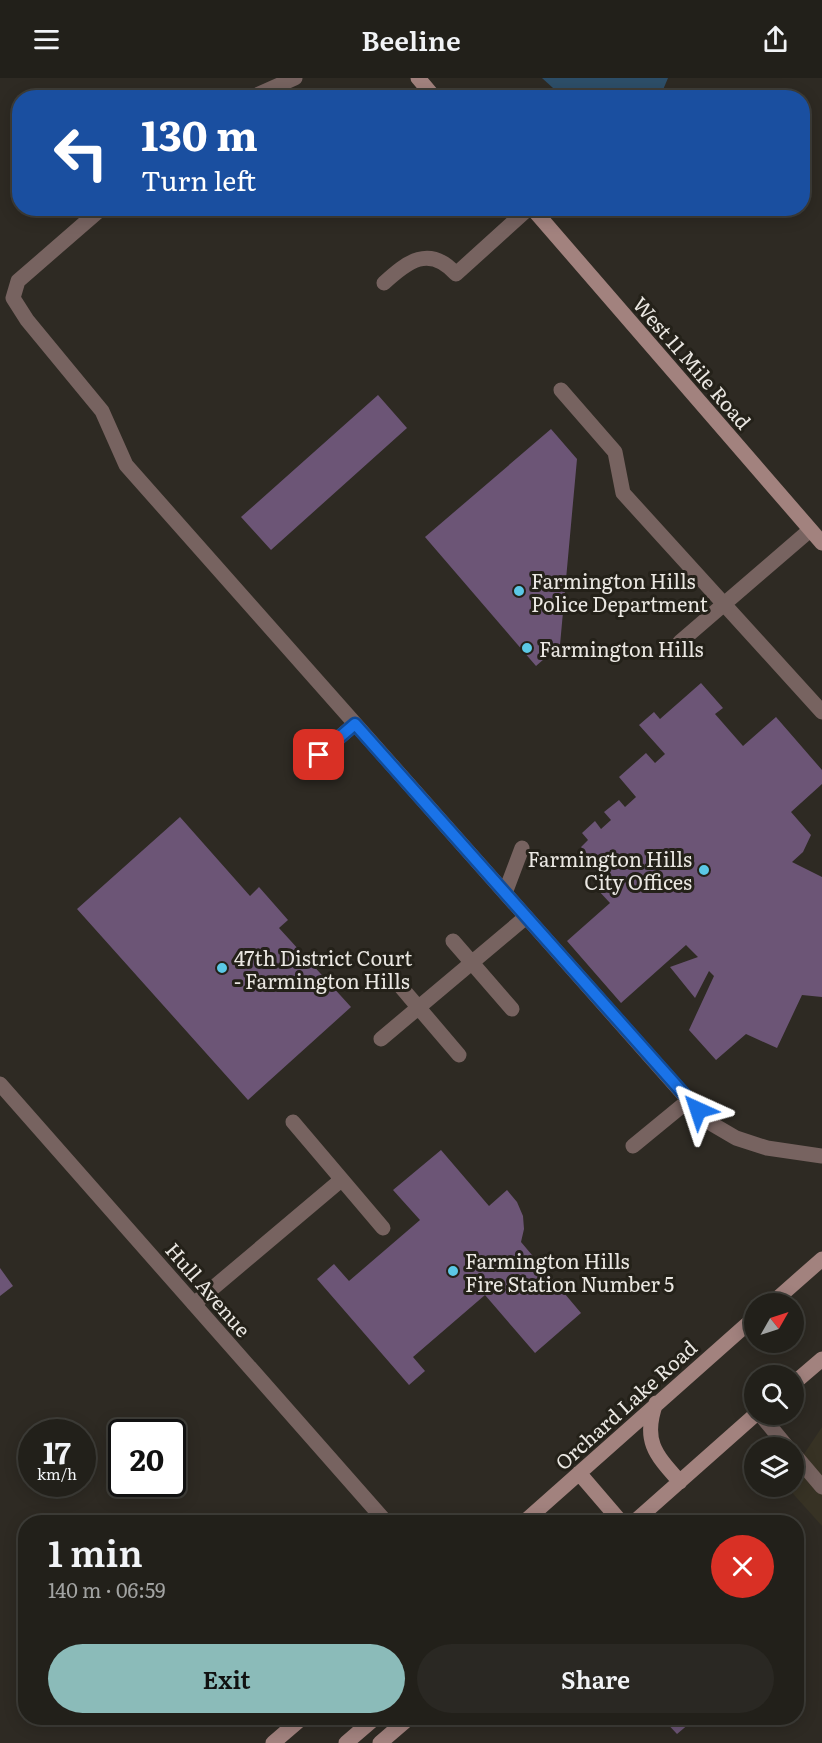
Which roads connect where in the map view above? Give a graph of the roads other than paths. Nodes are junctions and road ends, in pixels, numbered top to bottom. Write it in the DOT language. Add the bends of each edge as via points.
graph roads {
  1 [pos="295,78"];
  2 [pos="418,78"];
  3 [pos="268,90"];
  4 [pos="428,90"];
  5 [pos="93,216"];
  6 [pos="521,216"];
  7 [pos="537,216"];
  8 [pos="384,283"];
  9 [pos="561,390"];
  10 [pos="810,530"];
  11 [pos="822,543"];
  12 [pos="724,604"];
  13 [pos="680,642"];
  14 [pos="822,712"];
  15 [pos="355,724"];
  16 [pos="301,770"];
  17 [pos="522,848"];
  18 [pos="505,893"];
  19 [pos="526,917"];
  20 [pos="453,941"];
  21 [pos="472,963"];
  22 [pos="401,987"];
  23 [pos="419,1008"];
  24 [pos="512,1009"];
  25 [pos="381,1039"];
  26 [pos="459,1055"];
  27 [pos="0,1084"];
  28 [pos="689,1100"];
  29 [pos="292,1122"];
  30 [pos="633,1146"];
  31 [pos="822,1156"];
  32 [pos="341,1179"];
  33 [pos="383,1228"];
  34 [pos="822,1259"];
  35 [pos="783,1293"];
  36 [pos="194,1304"];
  37 [pos="744,1327"];
  38 [pos="822,1359"];
  39 [pos="804,1374"];
  40 [pos="656,1403"];
  41 [pos="745,1425"];
  42 [pos="768,1425"];
  43 [pos="778,1437"];
  44 [pos="804,1466"];
  45 [pos="579,1473"];
  46 [pos="680,1482"];
  47 [pos="822,1487"];
  48 [pos="380,1515"];
  49 [pos="532,1515"];
  50 [pos="615,1515"];
  51 [pos="642,1515"];
  52 [pos="294,1725"];
  53 [pos="367,1725"];
  54 [pos="401,1725"];
  55 [pos="273,1743"];
  56 [pos="346,1743"];
  57 [pos="380,1743"];
  1 -- 3 [label="street"];
  2 -- 4 [label="main road"];
  5 -- 15 [label="street" via="18,281 13,298 102,411 126,465"];
  6 -- 8 [label="street" via="456,274 449,265 431,258 412,260"];
  7 -- 10 [label="main road, West 11 Mile Road"];
  9 -- 12 [label="street" via="615,452 623,493"];
  10 -- 11 [label="main road, West 11 Mile Road"];
  10 -- 12 [label="street"];
  12 -- 13 [label="street"];
  12 -- 14 [label="street"];
  15 -- 16 [label="street"];
  15 -- 18 [label="street"];
  17 -- 18 [label="street"];
  18 -- 19 [label="street"];
  19 -- 21 [label="street"];
  19 -- 28 [label="street"];
  20 -- 21 [label="street"];
  21 -- 23 [label="street"];
  21 -- 24 [label="street"];
  22 -- 23 [label="street"];
  23 -- 25 [label="street"];
  23 -- 26 [label="street"];
  27 -- 36 [label="street, Hull Avenue"];
  28 -- 30 [label="street"];
  28 -- 31 [label="street" via="707,1120 736,1138 767,1148"];
  29 -- 32 [label="street"];
  32 -- 33 [label="street"];
  32 -- 36 [label="street"];
  34 -- 35 [label="main road"];
  36 -- 48 [label="street, Hull Avenue"];
  37 -- 40 [label="main road, Orchard Lake Road"];
  38 -- 39 [label="main road"];
  40 -- 45 [label="main road, Orchard Lake Road"];
  40 -- 46 [label="main road" via="651,1417 652,1445"];
  41 -- 46 [label="main road"];
  42 -- 43 [label="street"];
  44 -- 47 [label="street"];
  45 -- 49 [label="main road, Orchard Lake Road"];
  45 -- 50 [label="main road"];
  46 -- 51 [label="main road"];
  52 -- 55 [label="main road"];
  53 -- 56 [label="main road"];
  54 -- 57 [label="main road"];
}
